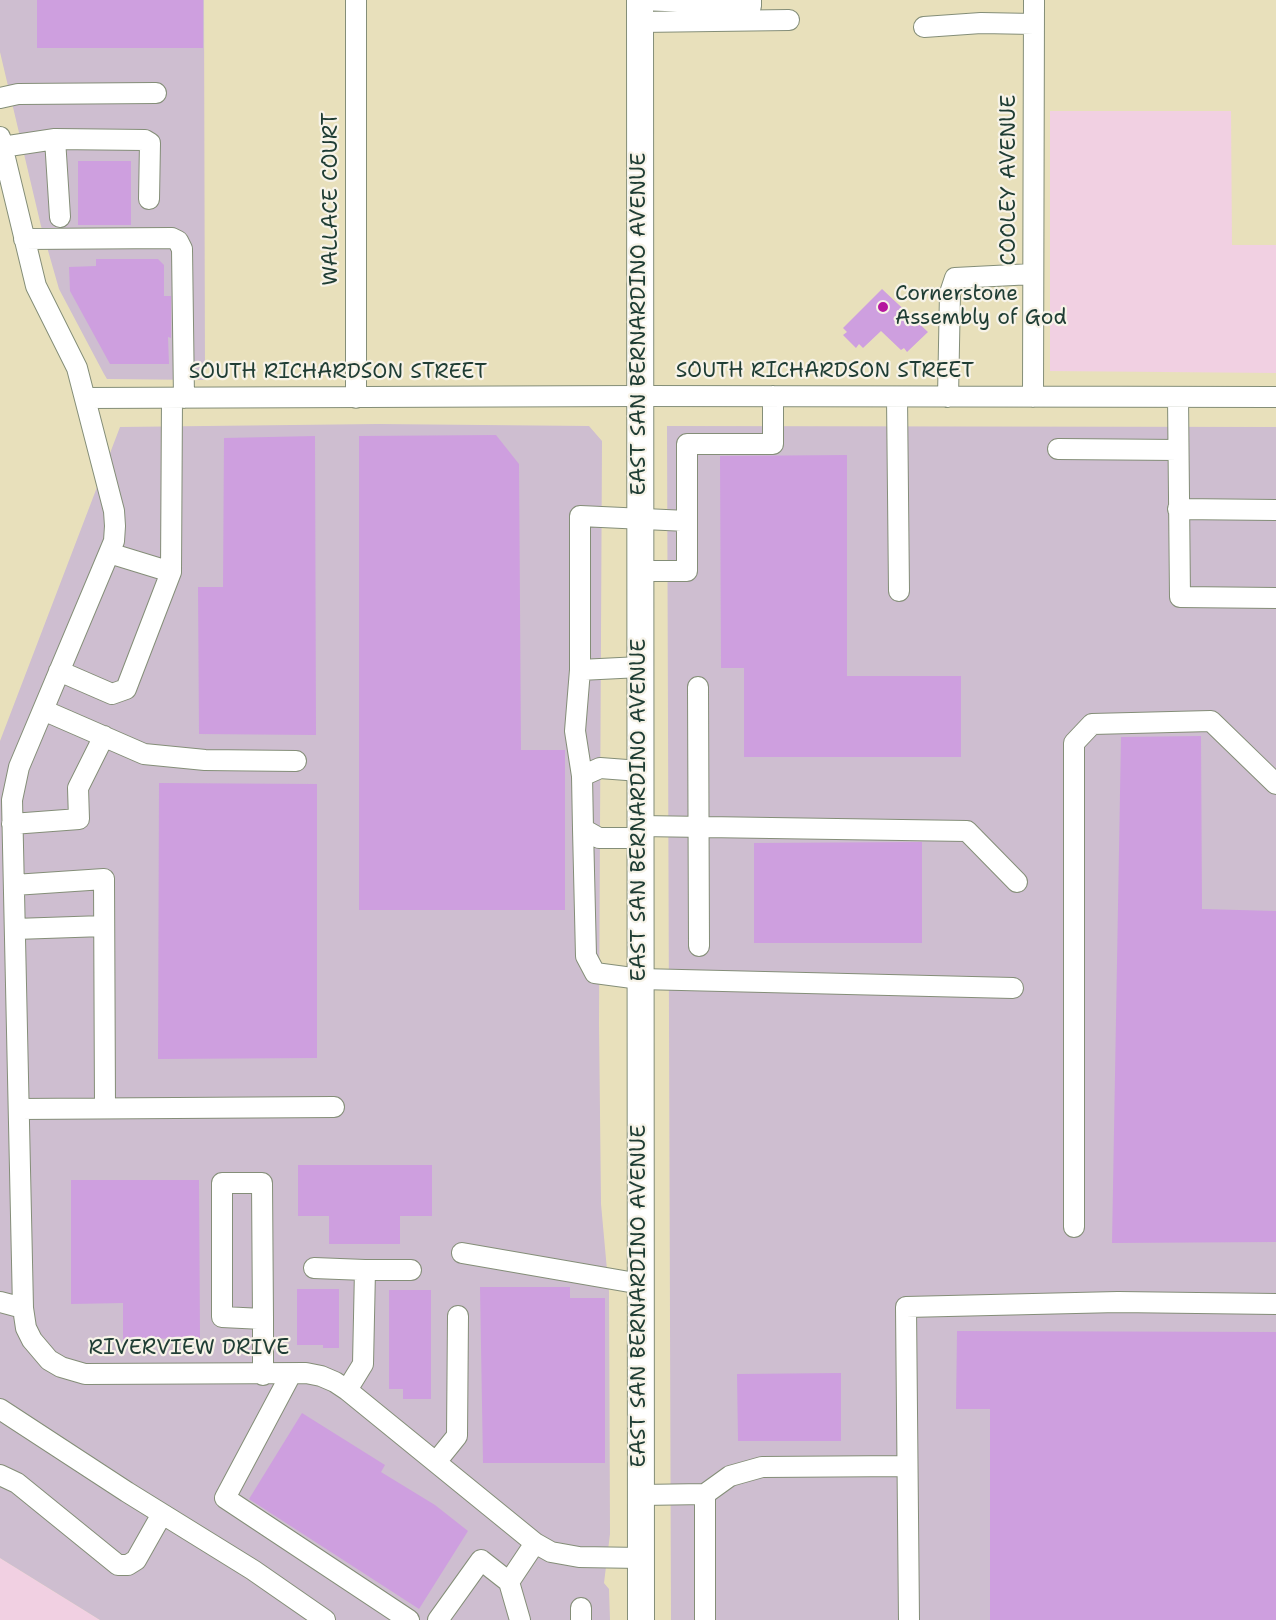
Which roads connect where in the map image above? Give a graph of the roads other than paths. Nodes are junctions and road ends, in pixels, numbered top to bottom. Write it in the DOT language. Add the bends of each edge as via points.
graph roads {
  1 [pos="356,0"];
  2 [pos="751,0"];
  3 [pos="1034,0"];
  4 [pos="640,7"];
  5 [pos="789,20"];
  6 [pos="1034,24"];
  7 [pos="924,27"];
  8 [pos="156,93"];
  9 [pos="0,98"];
  10 [pos="55,139"];
  11 [pos="1,142"];
  12 [pos="149,199"];
  13 [pos="60,217"];
  14 [pos="24,240"];
  15 [pos="1033,274"];
  16 [pos="640,396"];
  17 [pos="773,396"];
  18 [pos="897,397"];
  19 [pos="948,397"];
  20 [pos="1033,397"];
  21 [pos="1178,397"];
  22 [pos="1276,397"];
  23 [pos="85,398"];
  24 [pos="178,398"];
  25 [pos="356,398"];
  26 [pos="1058,449"];
  27 [pos="1178,450"];
  28 [pos="1178,509"];
  29 [pos="1276,510"];
  30 [pos="640,520"];
  31 [pos="687,521"];
  32 [pos="109,553"];
  33 [pos="640,571"];
  34 [pos="171,572"];
  35 [pos="899,591"];
  36 [pos="1276,598"];
  37 [pos="640,667"];
  38 [pos="579,670"];
  39 [pos="60,671"];
  40 [pos="698,687"];
  41 [pos="43,710"];
  42 [pos="104,736"];
  43 [pos="296,761"];
  44 [pos="640,771"];
  45 [pos="582,777"];
  46 [pos="1276,784"];
  47 [pos="12,824"];
  48 [pos="699,827"];
  49 [pos="583,828"];
  50 [pos="640,832"];
  51 [pos="1017,882"];
  52 [pos="14,885"];
  53 [pos="104,926"];
  54 [pos="15,928"];
  55 [pos="699,946"];
  56 [pos="640,979"];
  57 [pos="1013,988"];
  58 [pos="105,1107"];
  59 [pos="334,1107"];
  60 [pos="19,1108"];
  61 [pos="1074,1227"];
  62 [pos="462,1253"];
  63 [pos="314,1268"];
  64 [pos="365,1270"];
  65 [pos="411,1270"];
  66 [pos="641,1284"];
  67 [pos="0,1302"];
  68 [pos="1276,1304"];
  69 [pos="23,1308"];
  70 [pos="458,1316"];
  71 [pos="263,1318"];
  72 [pos="291,1374"];
  73 [pos="263,1375"];
  74 [pos="347,1390"];
  75 [pos="0,1409"];
  76 [pos="436,1462"];
  77 [pos="907,1466"];
  78 [pos="0,1475"];
  79 [pos="705,1494"];
  80 [pos="641,1495"];
  81 [pos="162,1514"];
  82 [pos="536,1543"];
  83 [pos="641,1558"];
  84 [pos="509,1582"];
  85 [pos="325,1620"];
  86 [pos="409,1620"];
  87 [pos="438,1620"];
  88 [pos="520,1620"];
  89 [pos="641,1620"];
  90 [pos="705,1620"];
  91 [pos="909,1620"];
  1 -- 25 [label="street, WALLACE COURT"];
  2 -- 4 [label="street" via="751,6 690,2"];
  3 -- 6 [label="street, COOLEY AVENUE"];
  4 -- 5 [label="street"];
  4 -- 16 [label="main road, EAST SAN BERNARDINO AVENUE"];
  6 -- 7 [label="street"];
  6 -- 15 [label="street, COOLEY AVENUE"];
  8 -- 9 [label="street" via="18,94"];
  10 -- 11 [label="street"];
  10 -- 12 [label="street" via="145,140 150,144"];
  10 -- 13 [label="street"];
  11 -- 14 [label="street, RIVERVIEW DRIVE"];
  14 -- 23 [label="street, RIVERVIEW DRIVE" via="36,286 74,359"];
  14 -- 24 [label="street" via="178,241 182,249"];
  15 -- 19 [label="street" via="955,278 950,292"];
  15 -- 20 [label="street, COOLEY AVENUE"];
  16 -- 17 [label="street, SOUTH RICHARDSON STREET"];
  16 -- 25 [label="street, SOUTH RICHARDSON STREET"];
  16 -- 30 [label="main road, EAST SAN BERNARDINO AVENUE"];
  17 -- 18 [label="street, SOUTH RICHARDSON STREET"];
  17 -- 31 [label="street" via="773,444 687,444"];
  18 -- 19 [label="street, SOUTH RICHARDSON STREET"];
  18 -- 35 [label="street"];
  19 -- 20 [label="street, SOUTH RICHARDSON STREET"];
  20 -- 21 [label="street, SOUTH RICHARDSON STREET"];
  21 -- 22 [label="street, SOUTH RICHARDSON STREET"];
  21 -- 27 [label="street"];
  23 -- 24 [label="street, SOUTH RICHARDSON STREET"];
  23 -- 32 [label="street, RIVERVIEW DRIVE" via="114,511 114,541"];
  24 -- 25 [label="street, SOUTH RICHARDSON STREET"];
  24 -- 34 [label="street"];
  26 -- 27 [label="street"];
  27 -- 28 [label="street"];
  28 -- 29 [label="street"];
  28 -- 36 [label="street" via="1180,597"];
  30 -- 31 [label="street"];
  30 -- 33 [label="main road, EAST SAN BERNARDINO AVENUE"];
  30 -- 38 [label="street" via="579,516"];
  31 -- 33 [label="street" via="687,571"];
  32 -- 34 [label="street"];
  32 -- 39 [label="street, RIVERVIEW DRIVE"];
  33 -- 37 [label="main road, EAST SAN BERNARDINO AVENUE"];
  34 -- 39 [label="street" via="126,689 112,694"];
  37 -- 38 [label="street"];
  37 -- 44 [label="main road, EAST SAN BERNARDINO AVENUE"];
  38 -- 45 [label="street" via="575,731"];
  39 -- 41 [label="street, RIVERVIEW DRIVE"];
  40 -- 48 [label="street"];
  41 -- 42 [label="street"];
  41 -- 47 [label="street, RIVERVIEW DRIVE" via="13,786"];
  42 -- 43 [label="street" via="144,754 205,760"];
  42 -- 47 [label="street" via="78,788 79,819"];
  44 -- 45 [label="street" via="600,768"];
  44 -- 50 [label="main road, EAST SAN BERNARDINO AVENUE"];
  45 -- 49 [label="street"];
  46 -- 61 [label="street" via="1211,721 1092,724 1074,743"];
  47 -- 52 [label="street, RIVERVIEW DRIVE"];
  48 -- 50 [label="street"];
  48 -- 51 [label="street" via="967,831"];
  48 -- 55 [label="street"];
  49 -- 50 [label="street" via="599,838"];
  49 -- 56 [label="street" via="586,956 595,973"];
  50 -- 56 [label="main road, EAST SAN BERNARDINO AVENUE"];
  52 -- 53 [label="street" via="104,879"];
  52 -- 54 [label="street, RIVERVIEW DRIVE"];
  53 -- 54 [label="street"];
  53 -- 58 [label="street"];
  54 -- 60 [label="street, RIVERVIEW DRIVE"];
  56 -- 57 [label="street"];
  56 -- 66 [label="main road, EAST SAN BERNARDINO AVENUE"];
  58 -- 59 [label="street"];
  58 -- 60 [label="street"];
  60 -- 69 [label="street, RIVERVIEW DRIVE"];
  62 -- 66 [label="street"];
  63 -- 64 [label="street"];
  64 -- 65 [label="street"];
  64 -- 74 [label="street" via="363,1364"];
  66 -- 80 [label="main road, EAST SAN BERNARDINO AVENUE"];
  67 -- 69 [label="street"];
  68 -- 77 [label="street" via="1118,1302 906,1307"];
  69 -- 73 [label="street, RIVERVIEW DRIVE" via="32,1340 49,1360 73,1372"];
  70 -- 76 [label="street" via="457,1436"];
  71 -- 71 [label="street" via="262,1183 222,1184 222,1317"];
  71 -- 73 [label="street"];
  72 -- 73 [label="street, RIVERVIEW DRIVE"];
  72 -- 74 [label="street, RIVERVIEW DRIVE" via="321,1376"];
  72 -- 86 [label="street" via="225,1498"];
  74 -- 76 [label="street, RIVERVIEW DRIVE"];
  75 -- 81 [label="street"];
  76 -- 82 [label="street, RIVERVIEW DRIVE"];
  77 -- 79 [label="street" via="762,1467 730,1476"];
  77 -- 91 [label="street"];
  78 -- 81 [label="street" via="17,1483 118,1565 136,1560"];
  79 -- 80 [label="street"];
  79 -- 90 [label="street"];
  80 -- 83 [label="main road, EAST SAN BERNARDINO AVENUE"];
  81 -- 85 [label="street"];
  82 -- 83 [label="street, RIVERVIEW DRIVE" via="550,1552 568,1556"];
  82 -- 84 [label="street"];
  83 -- 89 [label="main road, EAST SAN BERNARDINO AVENUE"];
  84 -- 87 [label="street" via="481,1560"];
  84 -- 88 [label="street"];
}
